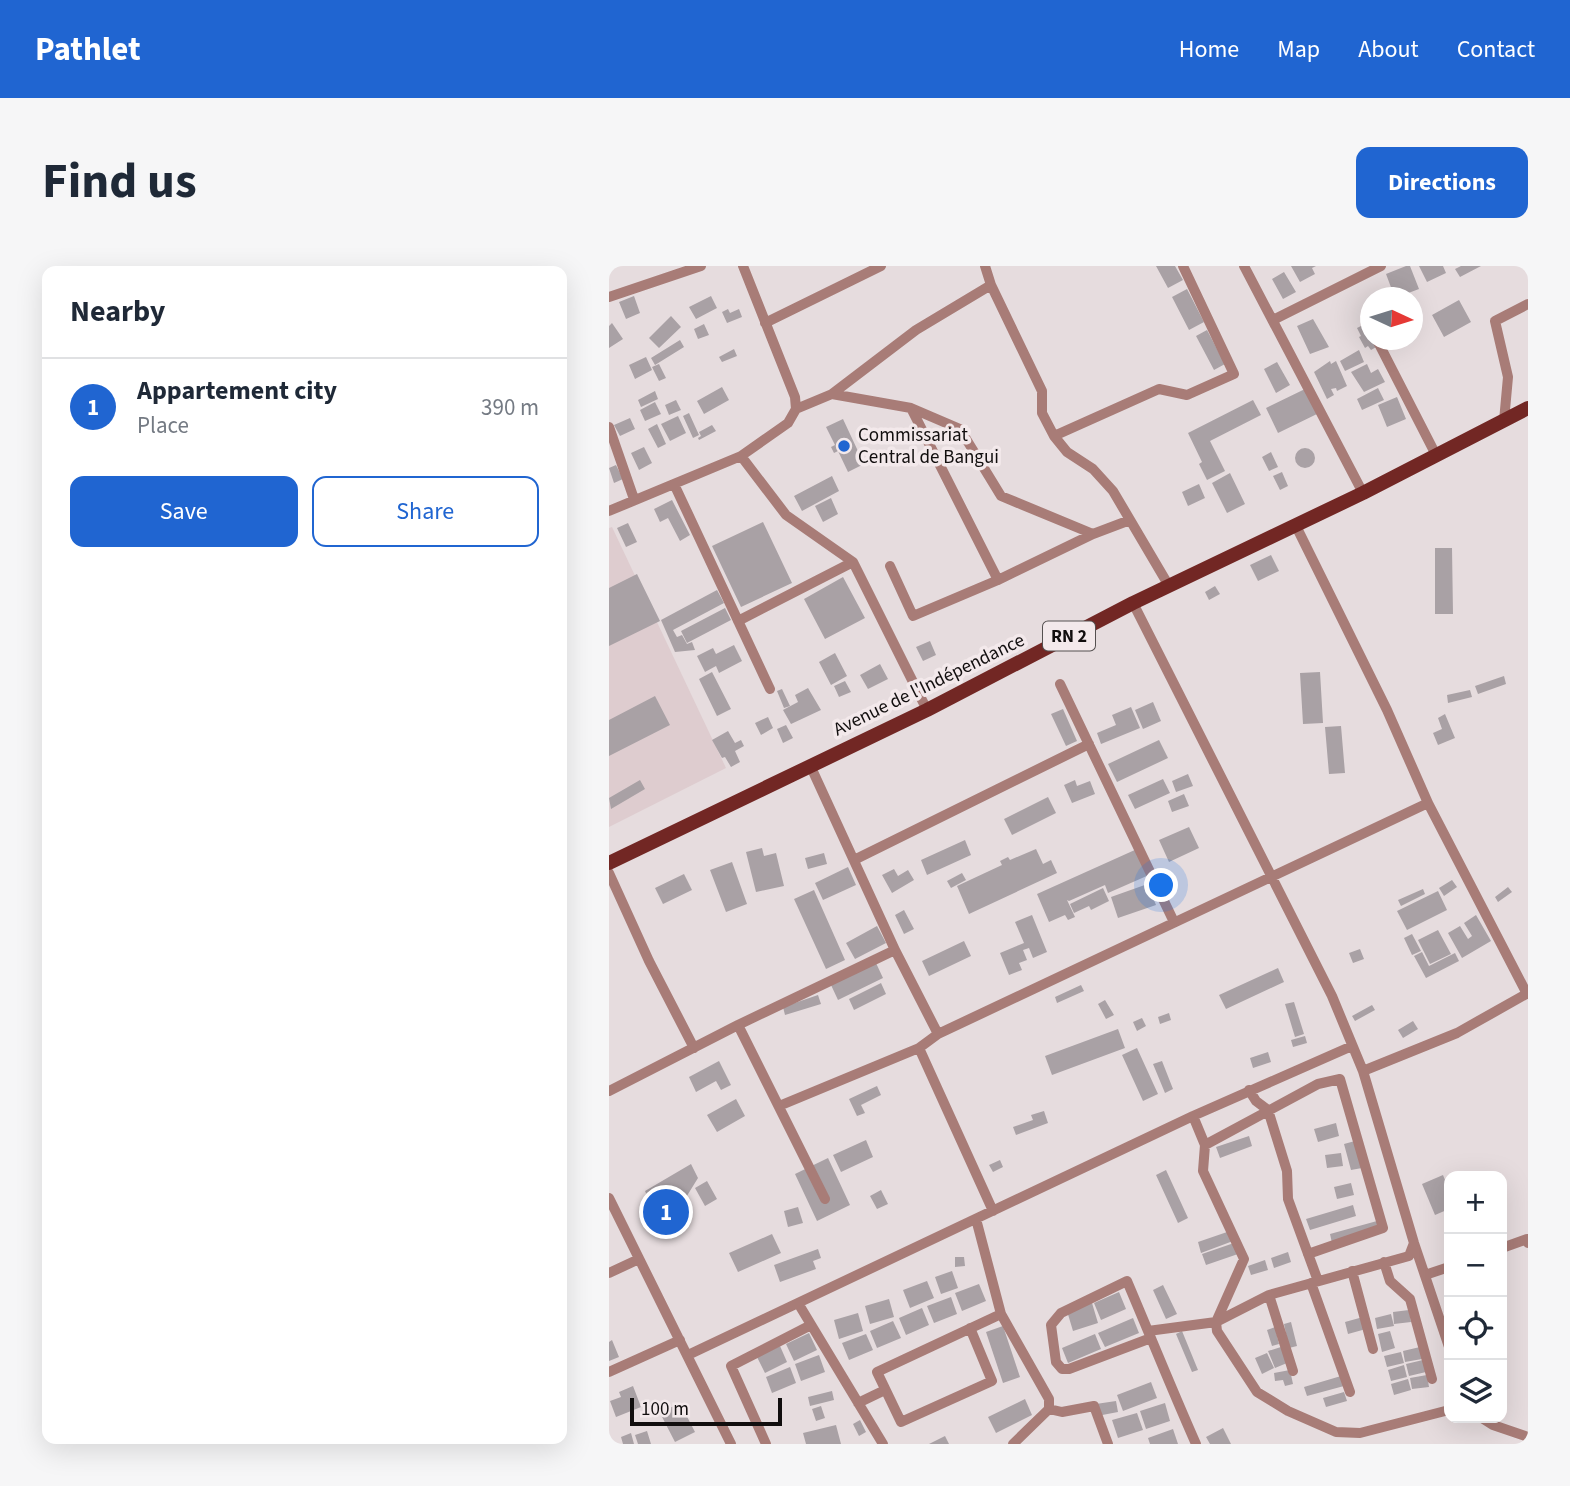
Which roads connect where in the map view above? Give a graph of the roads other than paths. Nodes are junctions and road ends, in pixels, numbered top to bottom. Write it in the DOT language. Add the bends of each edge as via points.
graph roads {
  1 [pos="701,266"];
  2 [pos="743,266"];
  3 [pos="881,266"];
  4 [pos="985,266"];
  5 [pos="1183,266"];
  6 [pos="1244,266"];
  7 [pos="1381,266"];
  8 [pos="991,285"];
  9 [pos="609,297"];
  10 [pos="1528,304"];
  11 [pos="1273,320"];
  12 [pos="765,323"];
  13 [pos="1382,350"];
  14 [pos="832,394"];
  15 [pos="911,408"];
  16 [pos="1528,408"];
  17 [pos="796,409"];
  18 [pos="1504,421"];
  19 [pos="609,427"];
  20 [pos="1054,436"];
  21 [pos="1436,455"];
  22 [pos="741,456"];
  23 [pos="674,484"];
  24 [pos="1363,493"];
  25 [pos="634,499"];
  26 [pos="609,511"];
  27 [pos="1131,520"];
  28 [pos="1296,526"];
  29 [pos="1093,534"];
  30 [pos="853,562"];
  31 [pos="890,566"];
  32 [pos="998,580"];
  33 [pos="1169,586"];
  34 [pos="1133,603"];
  35 [pos="738,621"];
  36 [pos="1060,684"];
  37 [pos="770,689"];
  38 [pos="927,710"];
  39 [pos="1089,744"];
  40 [pos="810,765"];
  41 [pos="1428,803"];
  42 [pos="854,860"];
  43 [pos="609,863"];
  44 [pos="609,873"];
  45 [pos="1270,876"];
  46 [pos="1174,922"];
  47 [pos="895,950"];
  48 [pos="1527,994"];
  49 [pos="738,1025"];
  50 [pos="938,1034"];
  51 [pos="1352,1046"];
  52 [pos="694,1048"];
  53 [pos="919,1048"];
  54 [pos="1363,1071"];
  55 [pos="610,1089"];
  56 [pos="1249,1090"];
  57 [pos="779,1106"];
  58 [pos="1268,1110"];
  59 [pos="1193,1116"];
  60 [pos="1205,1145"];
  61 [pos="609,1198"];
  62 [pos="825,1199"];
  63 [pos="993,1211"];
  64 [pos="976,1219"];
  65 [pos="1528,1242"];
  66 [pos="1414,1243"];
  67 [pos="1507,1246"];
  68 [pos="1308,1254"];
  69 [pos="639,1259"];
  70 [pos="1384,1262"];
  71 [pos="1444,1269"];
  72 [pos="1352,1271"];
  73 [pos="609,1273"];
  74 [pos="1425,1275"];
  75 [pos="1315,1282"];
  76 [pos="1269,1295"];
  77 [pos="798,1303"];
  78 [pos="1001,1314"];
  79 [pos="1216,1322"];
  80 [pos="811,1325"];
  81 [pos="970,1328"];
  82 [pos="1444,1332"];
  83 [pos="1149,1334"];
  84 [pos="680,1340"];
  85 [pos="1373,1349"];
  86 [pos="688,1355"];
  87 [pos="1293,1371"];
  88 [pos="609,1372"];
  89 [pos="1432,1379"];
  90 [pos="885,1390"];
  91 [pos="1350,1392"];
  92 [pos="858,1403"];
  93 [pos="1049,1409"];
  94 [pos="1444,1411"];
  95 [pos="1490,1423"];
  96 [pos="1528,1437"];
  97 [pos="731,1444"];
  98 [pos="766,1444"];
  99 [pos="883,1444"];
  100 [pos="1013,1444"];
  101 [pos="1108,1444"];
  102 [pos="1196,1444"];
  1 -- 9 [label="street"];
  2 -- 12 [label="street"];
  3 -- 12 [label="street"];
  4 -- 8 [label="street"];
  5 -- 20 [label="street" via="1234,374 1187,396 1159,389"];
  6 -- 11 [label="street"];
  7 -- 11 [label="street"];
  8 -- 14 [label="street" via="916,330"];
  8 -- 20 [label="street" via="1042,391 1042,413"];
  10 -- 18 [label="street" via="1495,321 1508,377"];
  11 -- 24 [label="street"];
  12 -- 17 [label="street"];
  13 -- 21 [label="street"];
  14 -- 15 [label="street"];
  14 -- 17 [label="street"];
  15 -- 29 [label="street" via="960,429 1001,496"];
  15 -- 32 [label="street"];
  16 -- 18 [label="main road, Avenue de l'Indépendance / RN 2"];
  17 -- 22 [label="street" via="787,423"];
  18 -- 21 [label="main road, Avenue de l'Indépendance / RN 2"];
  19 -- 25 [label="street"];
  20 -- 27 [label="street" via="1067,452 1093,469"];
  21 -- 24 [label="main road, Avenue de l'Indépendance / RN 2"];
  22 -- 23 [label="street"];
  22 -- 30 [label="street" via="786,515"];
  23 -- 25 [label="street"];
  23 -- 35 [label="street"];
  24 -- 28 [label="main road, Avenue de l'Indépendance / RN 2"];
  25 -- 26 [label="street"];
  27 -- 29 [label="street"];
  27 -- 33 [label="street"];
  28 -- 33 [label="main road, Avenue de l'Indépendance / RN 2"];
  28 -- 41 [label="street"];
  29 -- 32 [label="street"];
  30 -- 35 [label="street"];
  30 -- 38 [label="street"];
  31 -- 32 [label="street" via="913,616"];
  33 -- 34 [label="main road, Avenue de l'Indépendance / RN 2"];
  34 -- 38 [label="main road, Avenue de l'Indépendance / RN 2"];
  34 -- 45 [label="street"];
  35 -- 37 [label="street"];
  36 -- 39 [label="street"];
  38 -- 40 [label="main road, Avenue de l'Indépendance / RN 2"];
  39 -- 42 [label="street"];
  39 -- 46 [label="street"];
  40 -- 42 [label="street"];
  40 -- 43 [label="main road, Avenue de l'Indépendance / RN 2"];
  41 -- 45 [label="street"];
  41 -- 48 [label="street"];
  42 -- 47 [label="street"];
  44 -- 52 [label="street"];
  45 -- 46 [label="street"];
  45 -- 51 [label="street" via="1332,996"];
  46 -- 50 [label="street"];
  47 -- 49 [label="street"];
  47 -- 50 [label="street"];
  48 -- 54 [label="street" via="1457,1033"];
  49 -- 52 [label="street"];
  49 -- 57 [label="street"];
  50 -- 53 [label="street"];
  51 -- 54 [label="street"];
  51 -- 56 [label="street"];
  52 -- 55 [label="street"];
  53 -- 57 [label="street"];
  53 -- 63 [label="street"];
  54 -- 66 [label="street"];
  56 -- 58 [label="street"];
  56 -- 59 [label="street"];
  57 -- 62 [label="street"];
  58 -- 60 [label="street"];
  58 -- 68 [label="street" via="1287,1171 1288,1199"];
  58 -- 68 [label="street" via="1318,1084 1340,1079 1383,1228"];
  59 -- 60 [label="street"];
  59 -- 63 [label="street"];
  60 -- 79 [label="street" via="1203,1171 1244,1259"];
  61 -- 69 [label="street"];
  63 -- 64 [label="street"];
  64 -- 77 [label="street"];
  64 -- 78 [label="street"];
  65 -- 67 [label="street"];
  66 -- 70 [label="street" via="1409,1256"];
  66 -- 74 [label="street"];
  68 -- 75 [label="street"];
  69 -- 73 [label="street"];
  69 -- 84 [label="street"];
  70 -- 72 [label="street"];
  70 -- 89 [label="street" via="1390,1281 1409,1299"];
  71 -- 74 [label="street"];
  72 -- 75 [label="street"];
  72 -- 85 [label="street"];
  74 -- 82 [label="street"];
  75 -- 76 [label="street"];
  75 -- 91 [label="street"];
  76 -- 79 [label="street"];
  76 -- 87 [label="street"];
  77 -- 80 [label="street"];
  77 -- 86 [label="street"];
  78 -- 81 [label="street"];
  78 -- 93 [label="street" via="1049,1399"];
  79 -- 83 [label="street"];
  79 -- 94 [label="street" via="1219,1335 1253,1389 1336,1432 1360,1433"];
  80 -- 92 [label="street"];
  80 -- 98 [label="street" via="731,1366"];
  81 -- 90 [label="street" via="877,1372"];
  81 -- 90 [label="street" via="992,1381 901,1422"];
  83 -- 83 [label="street" via="1127,1281 1061,1313 1051,1325 1056,1362 1062,1369"];
  83 -- 102 [label="street"];
  84 -- 86 [label="street"];
  84 -- 88 [label="street"];
  86 -- 97 [label="street"];
  90 -- 92 [label="street"];
  92 -- 99 [label="street"];
  93 -- 100 [label="street"];
  93 -- 101 [label="street" via="1062,1412 1094,1406"];
  95 -- 96 [label="street"];
}
